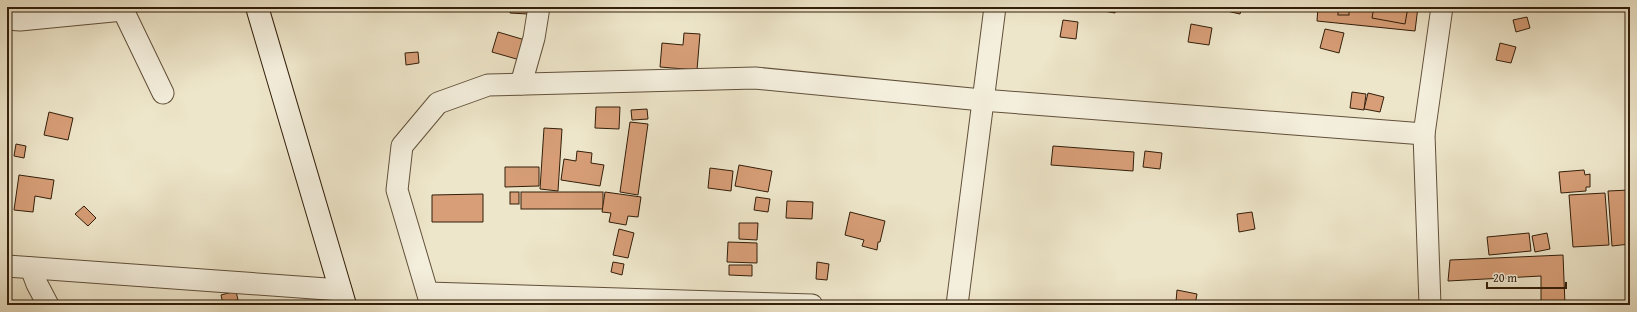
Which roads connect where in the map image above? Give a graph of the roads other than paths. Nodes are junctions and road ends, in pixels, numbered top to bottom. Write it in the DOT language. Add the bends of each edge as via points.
graph roads {
  1 [pos="257,7"];
  2 [pos="538,7"];
  3 [pos="995,7"];
  4 [pos="1442,7"];
  5 [pos="123,9"];
  6 [pos="7,19"];
  7 [pos="521,84"];
  8 [pos="163,93"];
  9 [pos="982,100"];
  10 [pos="1424,134"];
  11 [pos="7,266"];
  12 [pos="31,268"];
  13 [pos="343,298"];
  14 [pos="430,299"];
  15 [pos="48,305"];
  16 [pos="812,305"];
  17 [pos="957,305"];
  18 [pos="1430,305"];
  1 -- 13 [label="main road"];
  2 -- 7 [label="street" via="534,38"];
  3 -- 9 [label="street"];
  4 -- 10 [label="street"];
  5 -- 6 [label="street" via="20,20"];
  5 -- 8 [label="street"];
  7 -- 9 [label="street" via="755,78"];
  7 -- 14 [label="street" via="488,85 438,103 402,146 397,190"];
  9 -- 10 [label="street"];
  9 -- 17 [label="street"];
  10 -- 18 [label="street"];
  11 -- 12 [label="street"];
  12 -- 13 [label="street"];
  12 -- 15 [label="street"];
  14 -- 16 [label="street"];
}
